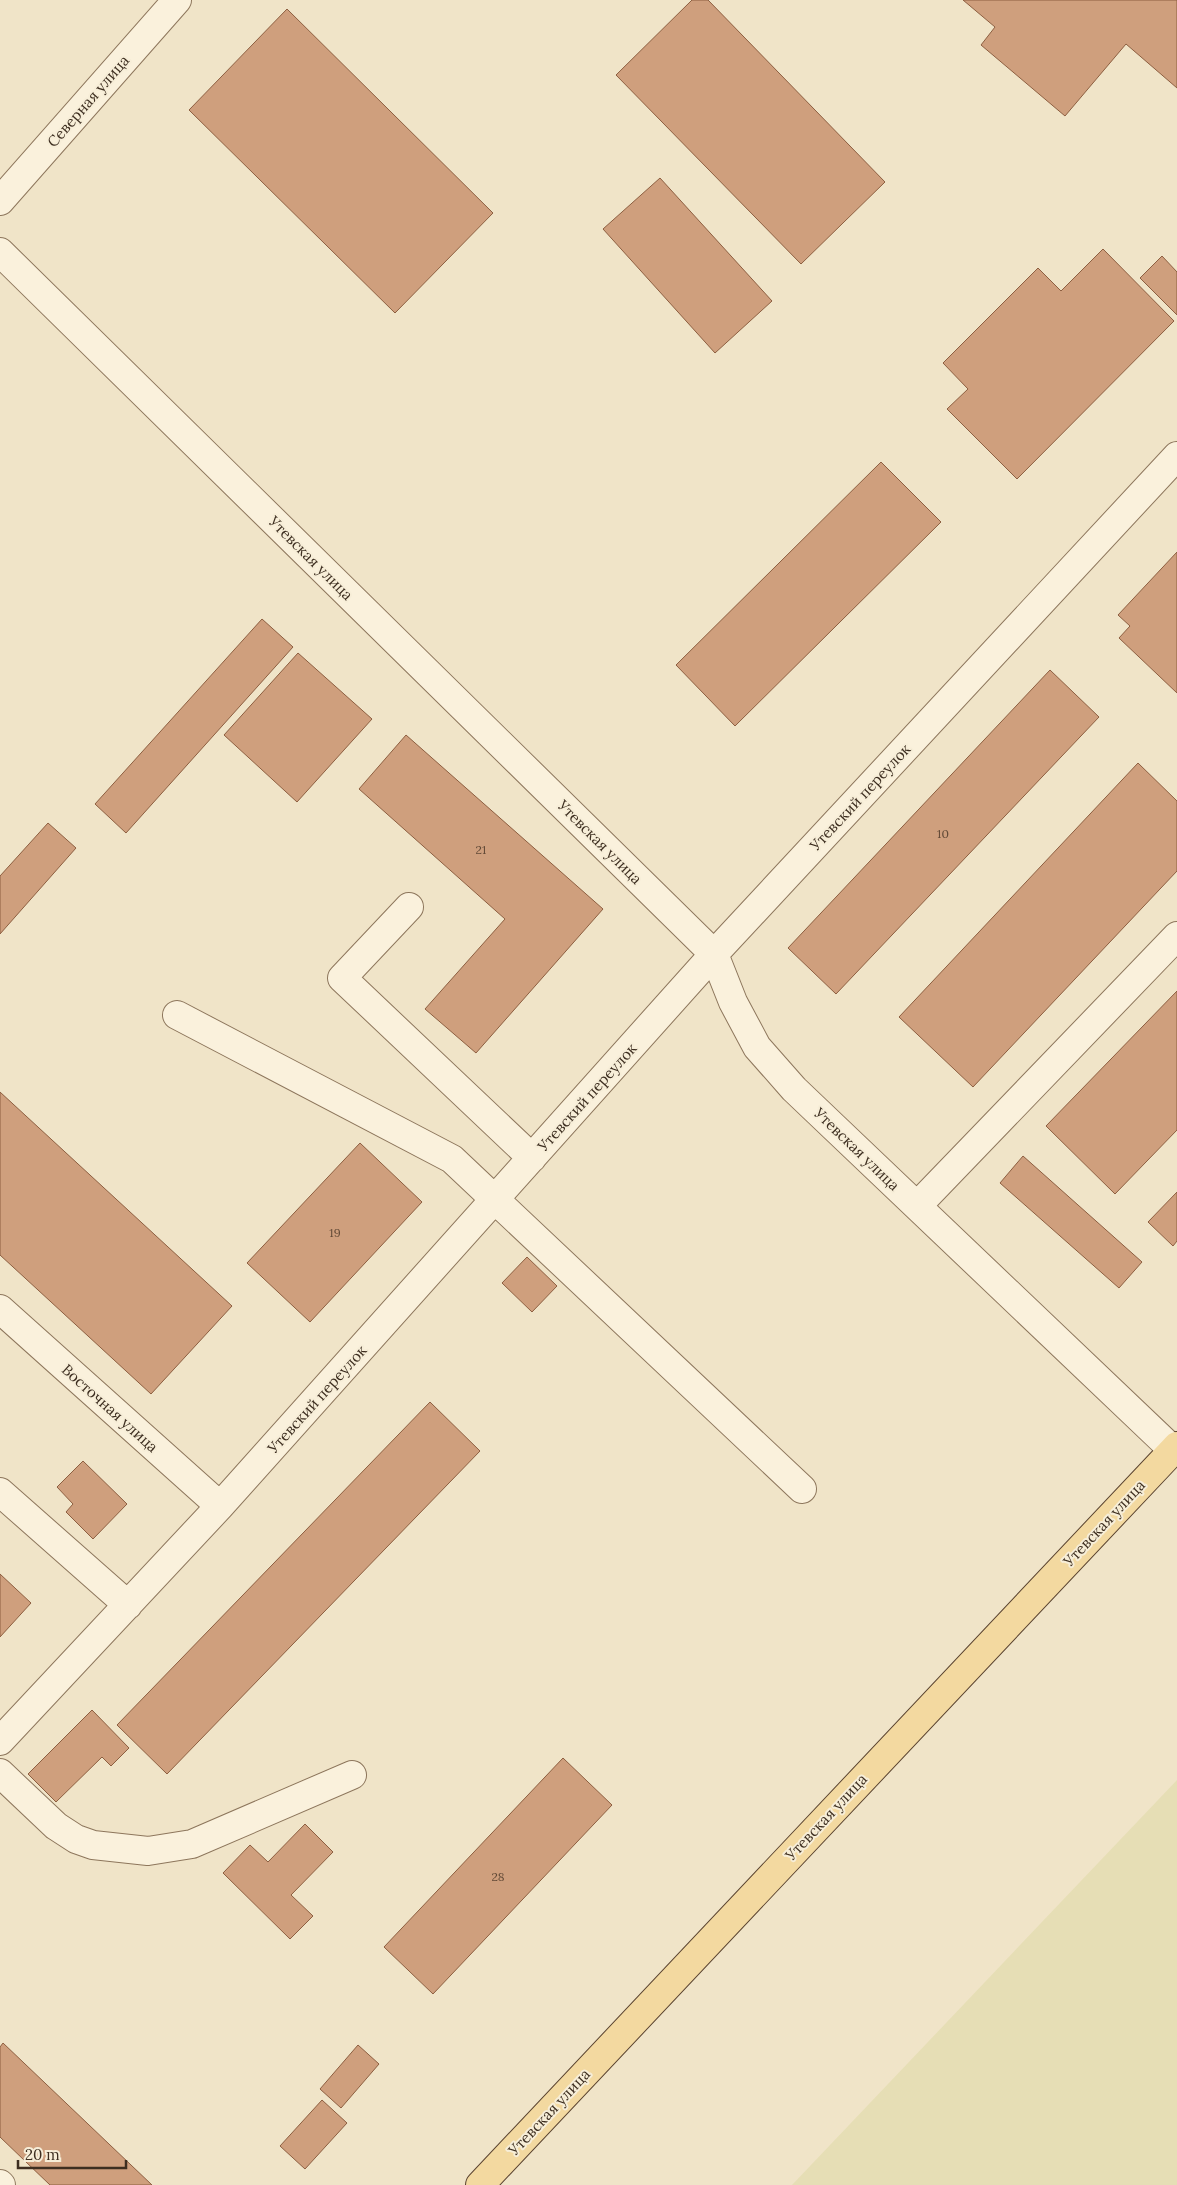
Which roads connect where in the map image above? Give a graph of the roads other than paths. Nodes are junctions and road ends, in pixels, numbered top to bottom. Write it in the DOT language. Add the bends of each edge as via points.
graph roads {
  1 [pos="177,0"];
  2 [pos="0,202"];
  3 [pos="0,252"];
  4 [pos="1177,456"];
  5 [pos="409,906"];
  6 [pos="1177,936"];
  7 [pos="714,954"];
  8 [pos="176,1015"];
  9 [pos="532,1158"];
  10 [pos="494,1200"];
  11 [pos="917,1206"];
  12 [pos="0,1309"];
  13 [pos="1175,1448"];
  14 [pos="802,1489"];
  15 [pos="0,1492"];
  16 [pos="220,1506"];
  17 [pos="128,1605"];
  18 [pos="0,1741"];
  19 [pos="0,1773"];
  20 [pos="352,1775"];
  21 [pos="480,2185"];
  1 -- 2 [label="street, Северная улица"];
  3 -- 7 [label="street, Утевская улица"];
  4 -- 7 [label="street, Утевский переулок"];
  5 -- 9 [label="street" via="342,978"];
  6 -- 11 [label="street"];
  7 -- 9 [label="street, Утевский переулок"];
  7 -- 11 [label="street, Утевская улица" via="733,1002 757,1047 794,1090"];
  8 -- 10 [label="street" via="452,1159"];
  9 -- 10 [label="street, Утевский переулок"];
  10 -- 14 [label="street"];
  10 -- 16 [label="street, Утевский переулок"];
  11 -- 13 [label="street, Утевская улица"];
  12 -- 16 [label="street, Восточная улица"];
  13 -- 21 [label="main road, Утевская улица"];
  15 -- 17 [label="street"];
  16 -- 17 [label="street, Утевский переулок"];
  17 -- 18 [label="street, Утевский переулок"];
  19 -- 20 [label="street" via="56,1826 76,1839 93,1846 148,1851 192,1844"];
}
